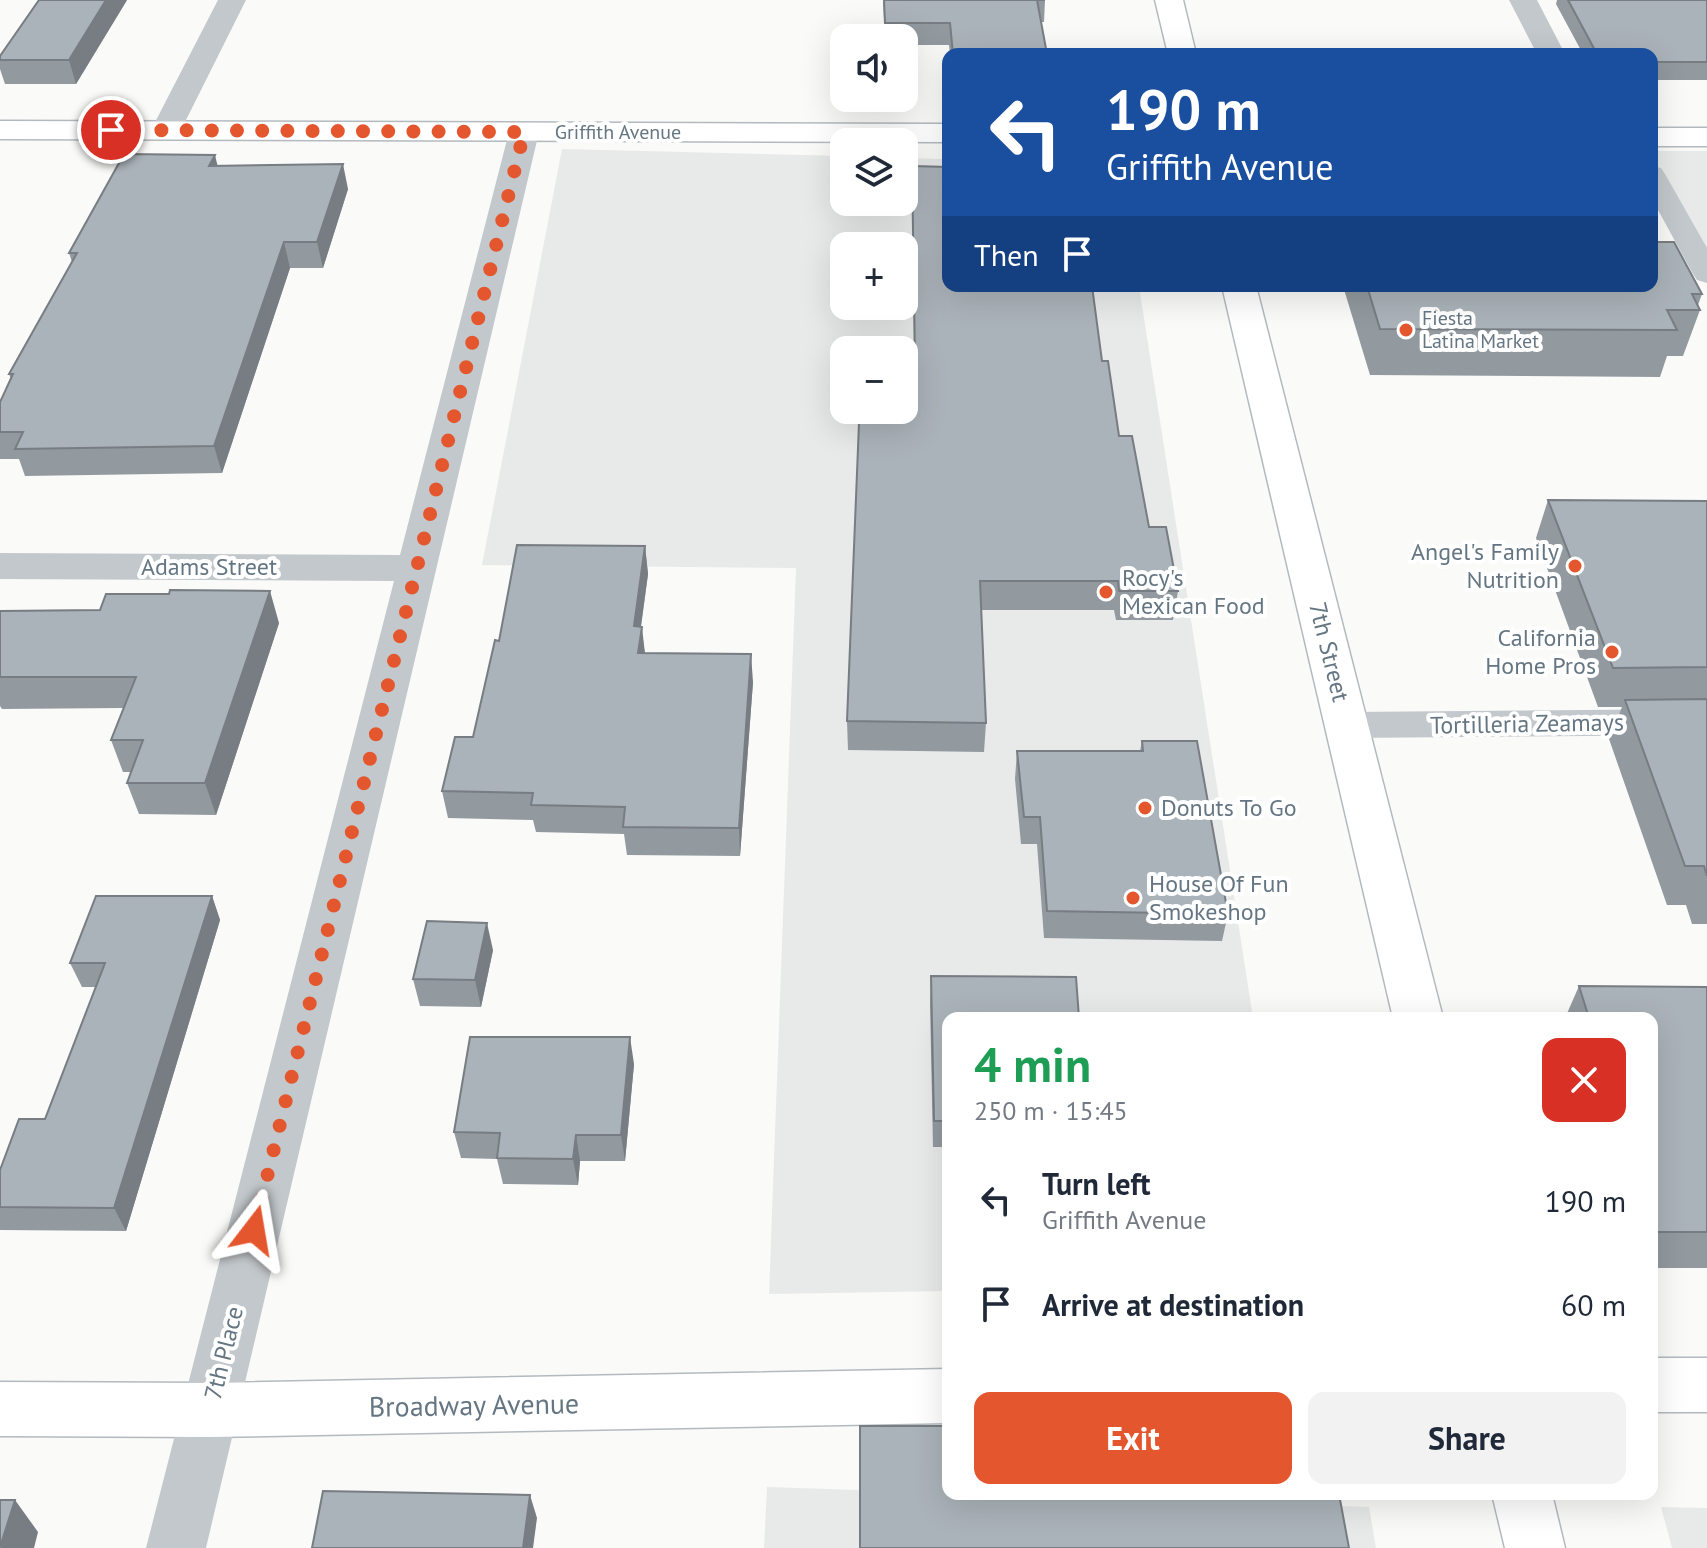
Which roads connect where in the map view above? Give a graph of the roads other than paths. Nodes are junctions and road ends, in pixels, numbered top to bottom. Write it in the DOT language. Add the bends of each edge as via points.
graph roads {
  1 [pos="232,0"];
  2 [pos="1169,0"];
  3 [pos="1523,0"];
  4 [pos="1181,48"];
  5 [pos="1548,48"];
  6 [pos="0,130"];
  7 [pos="166,130"];
  8 [pos="524,132"];
  9 [pos="942,133"];
  10 [pos="1658,137"];
  11 [pos="1707,137"];
  12 [pos="1658,185"];
  13 [pos="1707,274"];
  14 [pos="1240,292"];
  15 [pos="0,566"];
  16 [pos="417,568"];
  17 [pos="1707,722"];
  18 [pos="1347,725"];
  19 [pos="1417,1012"];
  20 [pos="1658,1385"];
  21 [pos="1707,1385"];
  22 [pos="942,1396"];
  23 [pos="0,1409"];
  24 [pos="210,1410"];
  25 [pos="1523,1500"];
  26 [pos="176,1548"];
  27 [pos="1535,1548"];
  1 -- 7 [label="street"];
  2 -- 4 [label="street"];
  3 -- 5 [label="street"];
  6 -- 7 [label="street, Griffith Avenue"];
  7 -- 8 [label="street, Griffith Avenue"];
  8 -- 9 [label="street, Griffith Avenue"];
  8 -- 16 [label="street, 7th Place"];
  10 -- 11 [label="street"];
  12 -- 13 [label="lane"];
  14 -- 18 [label="street, 7th Street"];
  15 -- 16 [label="street, Adams Street"];
  16 -- 24 [label="street, 7th Place"];
  17 -- 18 [label="lane, Tortilleria Zeamays"];
  18 -- 19 [label="street, 7th Street"];
  20 -- 21 [label="street"];
  22 -- 24 [label="street, Broadway Avenue"];
  23 -- 24 [label="street, Broadway Avenue"];
  24 -- 26 [label="street, 7th Place"];
  25 -- 27 [label="street"];
}
